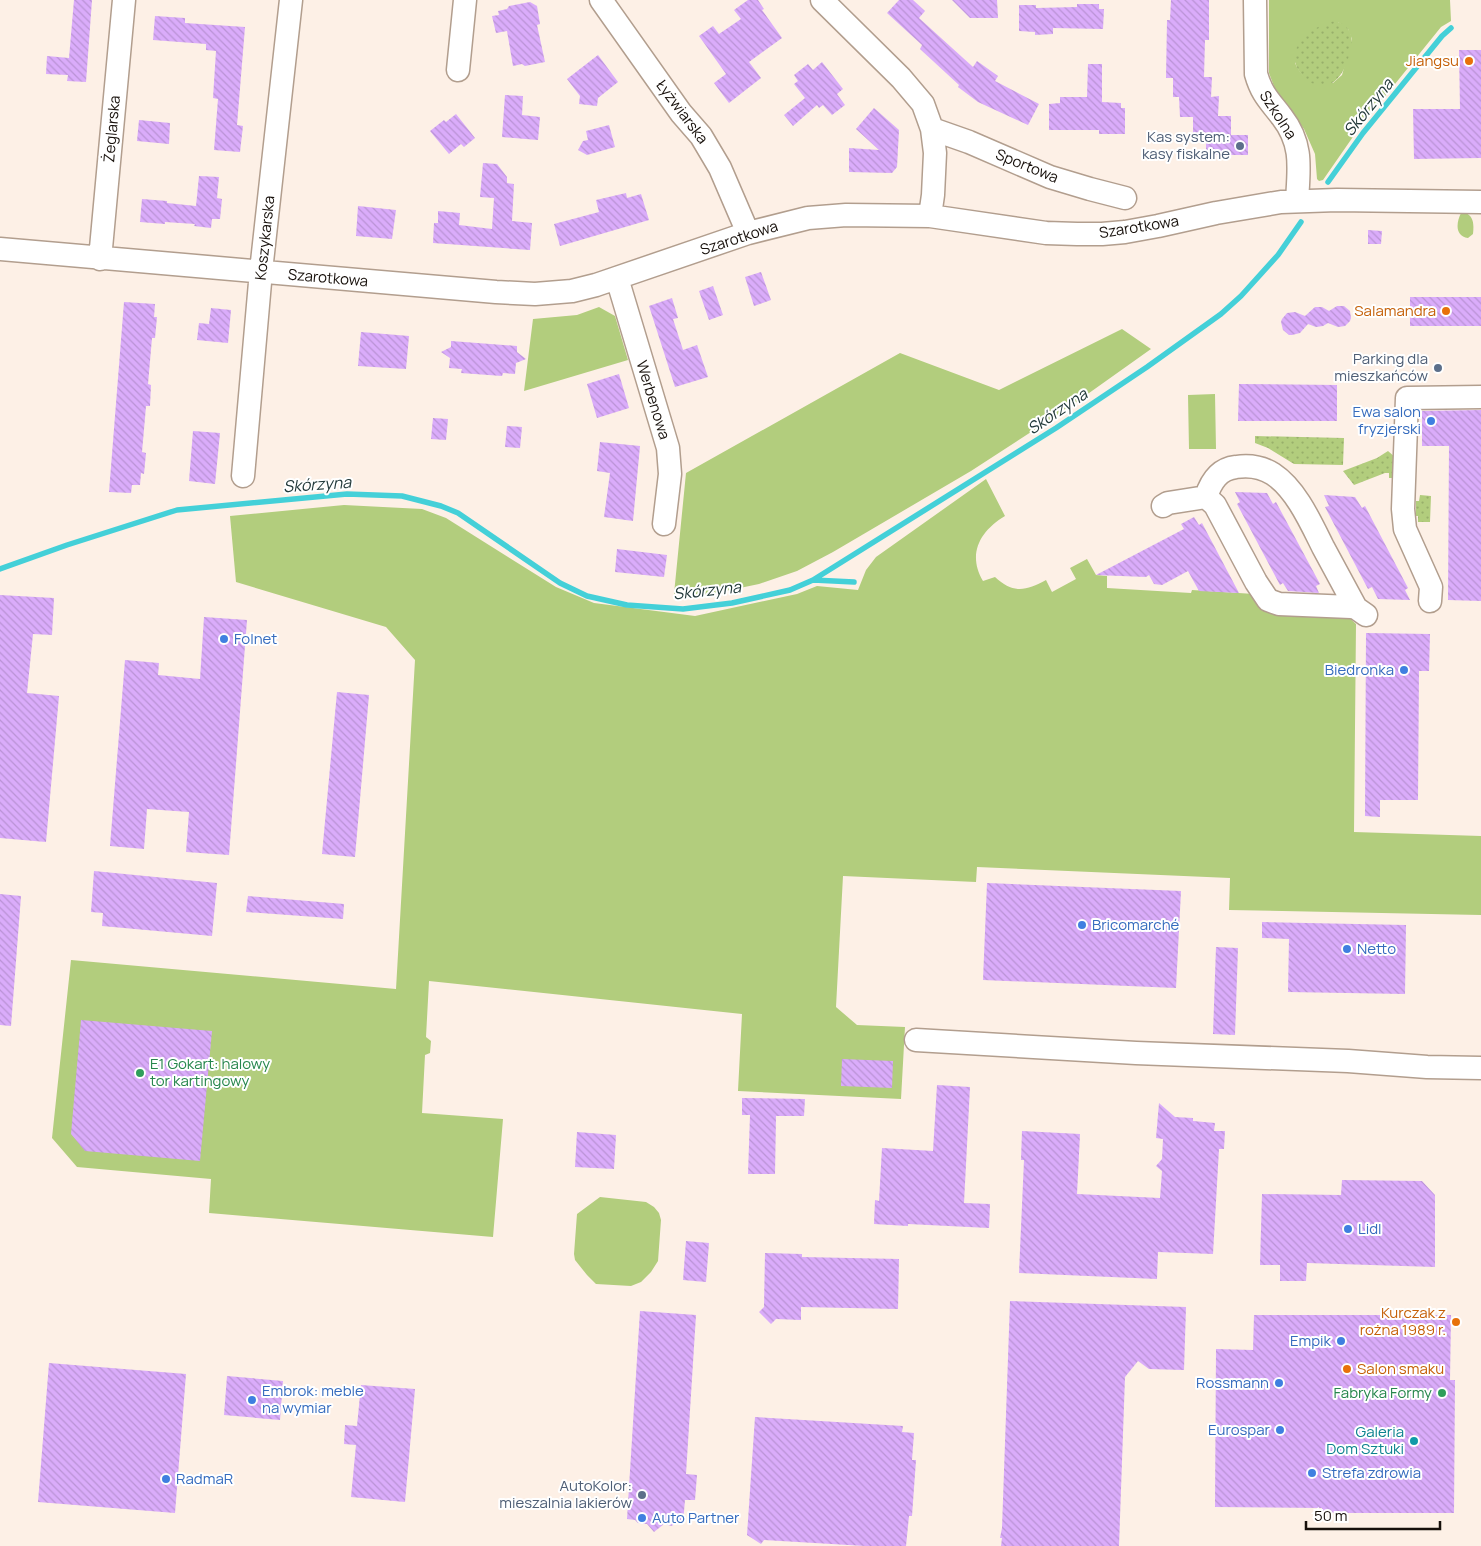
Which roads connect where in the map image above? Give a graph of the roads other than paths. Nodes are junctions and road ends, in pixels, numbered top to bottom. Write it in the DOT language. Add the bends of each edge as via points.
graph roads {
  1 [pos="124,0"];
  2 [pos="291,0"];
  3 [pos="465,0"];
  4 [pos="601,0"];
  5 [pos="1255,0"];
  6 [pos="831,3"];
  7 [pos="458,70"];
  8 [pos="932,129"];
  9 [pos="1125,198"];
  10 [pos="1297,200"];
  11 [pos="1481,202"];
  12 [pos="930,216"];
  13 [pos="748,233"];
  14 [pos="0,249"];
  15 [pos="100,259"];
  16 [pos="261,271"];
  17 [pos="616,278"];
  18 [pos="1481,398"];
  19 [pos="243,476"];
  20 [pos="1206,496"];
  21 [pos="1163,506"];
  22 [pos="664,524"];
  23 [pos="1430,601"];
  24 [pos="916,1040"];
  25 [pos="1481,1068"];
  1 -- 15 [label="street, Żeglarska"];
  2 -- 16 [label="street, Koszykarska"];
  3 -- 7 [label="street"];
  4 -- 13 [label="street, Łyżwiarska" via="701,136 720,168"];
  5 -- 10 [label="street, Szkolna" via="1256,74 1265,97 1292,132 1297,147"];
  6 -- 8 [label="street" via="923,104"];
  8 -- 9 [label="street, Sportowa" via="1050,177"];
  8 -- 12 [label="street" via="935,153"];
  10 -- 11 [label="street, Szarotkowa"];
  10 -- 12 [label="street, Szarotkowa" via="1102,234 1046,232"];
  12 -- 13 [label="street, Szarotkowa" via="817,217"];
  13 -- 17 [label="street, Szarotkowa"];
  14 -- 15 [label="street, Szarotkowa"];
  15 -- 16 [label="street, Szarotkowa"];
  16 -- 17 [label="street, Szarotkowa" via="535,294 572,291"];
  16 -- 19 [label="street, Koszykarska"];
  17 -- 22 [label="street, Werbenowa" via="668,448 670,474"];
  18 -- 23 [label="street" via="1407,398 1405,529 1431,587"];
  20 -- 20 [label="street" via="1214,477 1233,467 1248,466 1272,473 1282,481 1306,514 1361,611 1279,604 1268,600 1215,505"];
  20 -- 21 [label="street"];
  24 -- 25 [label="street"];
}
